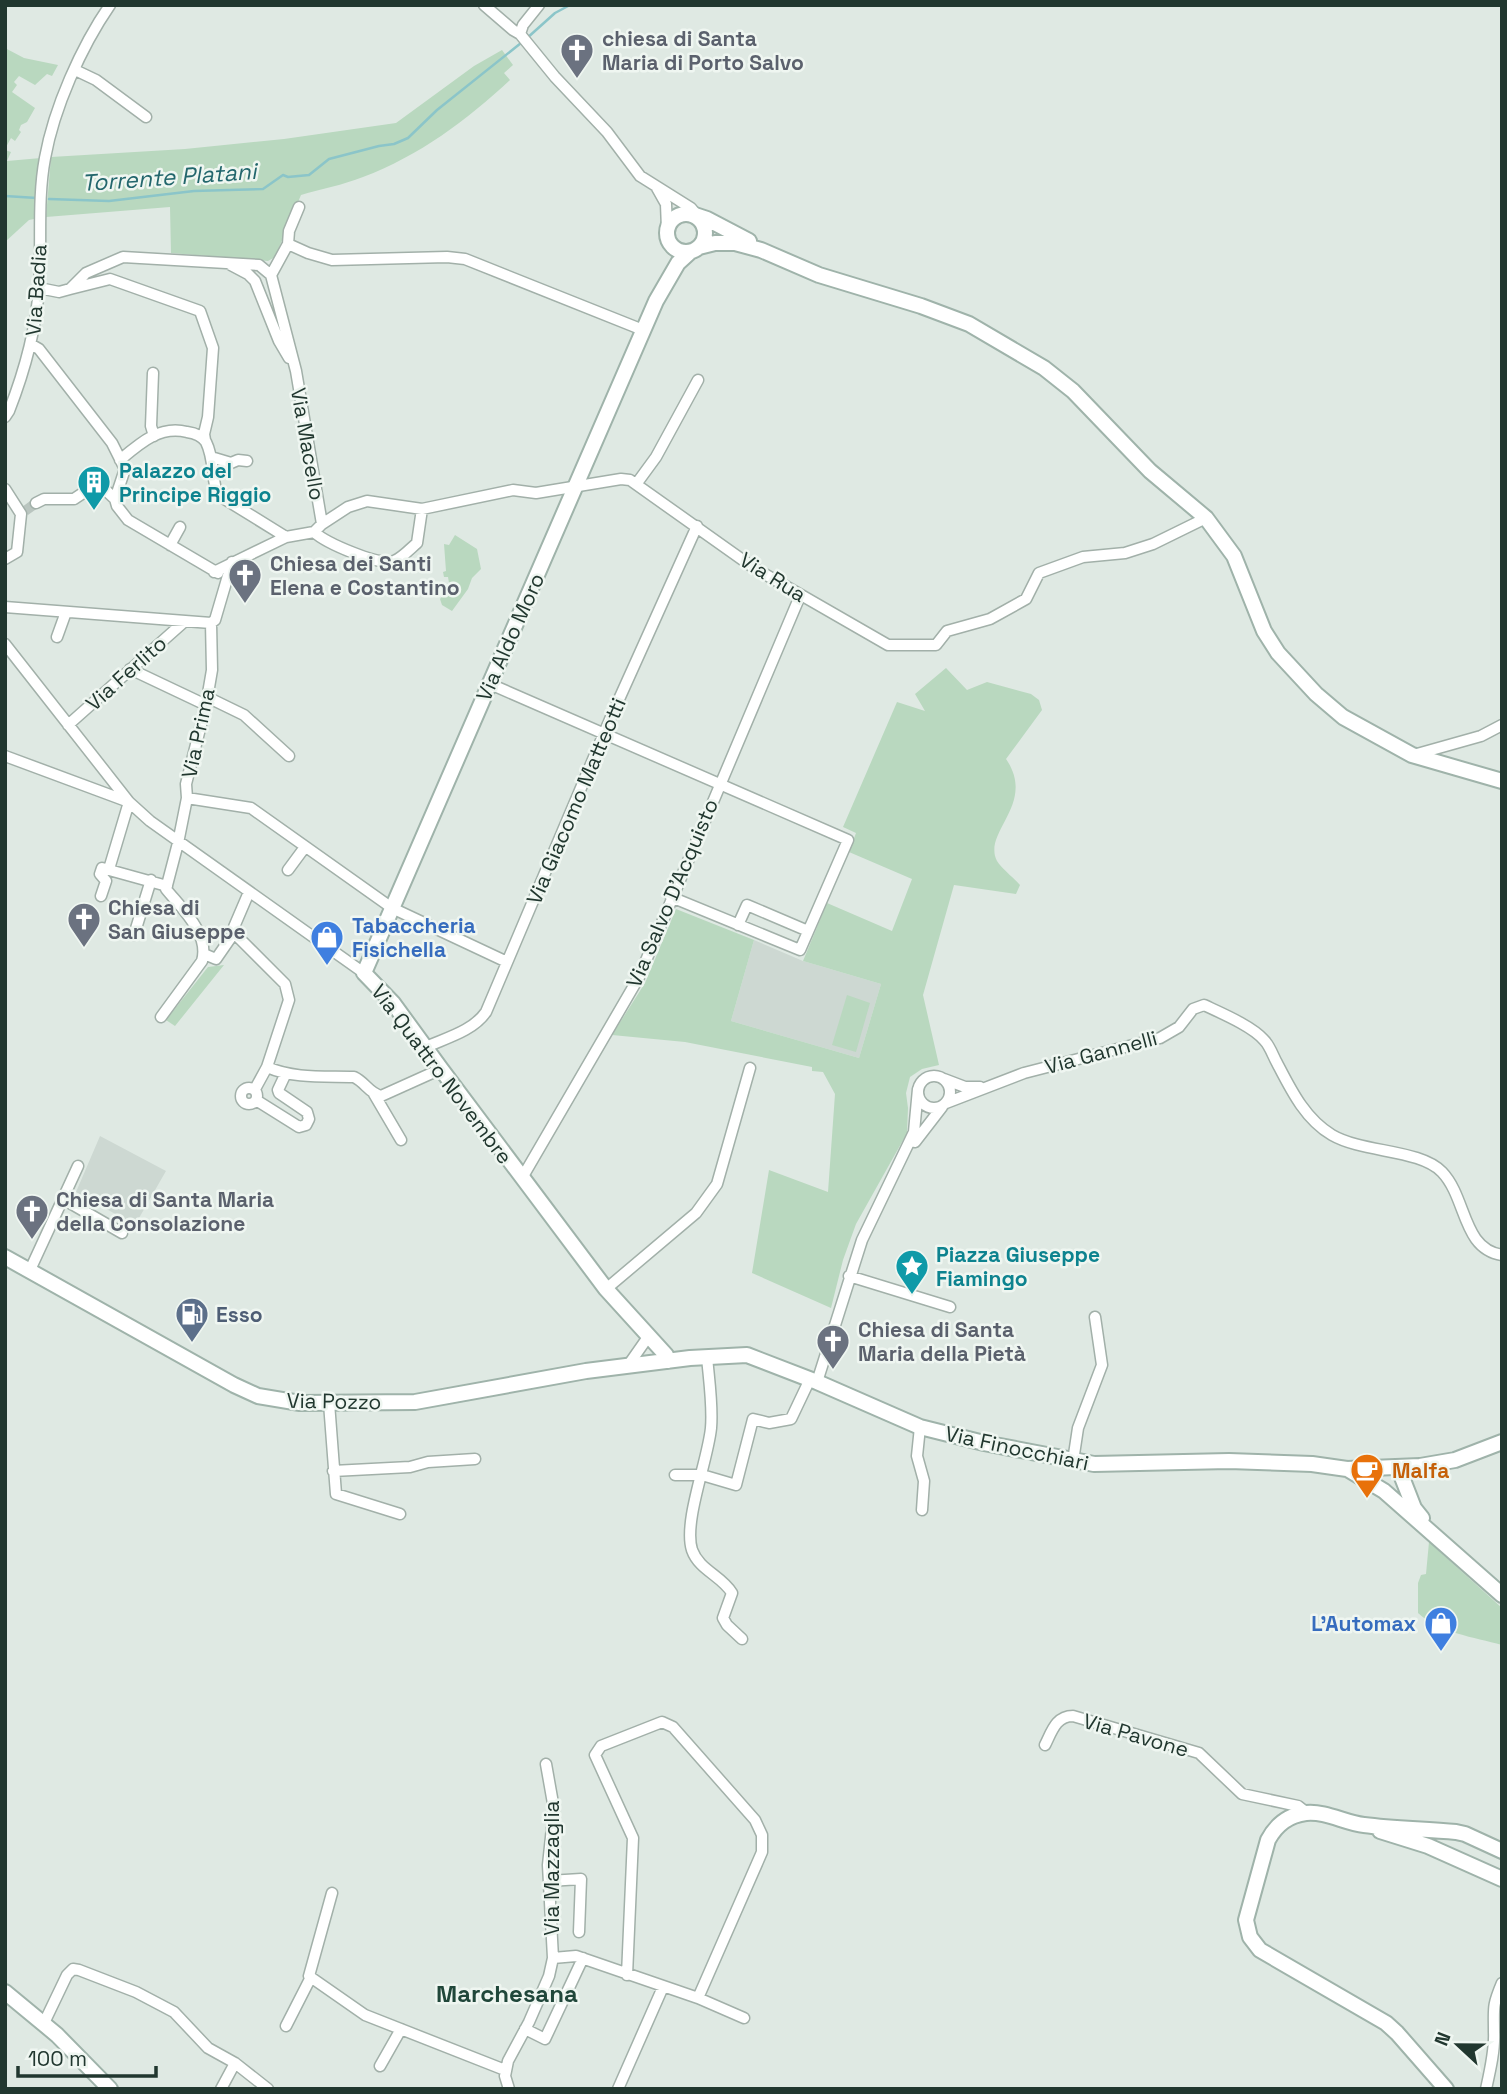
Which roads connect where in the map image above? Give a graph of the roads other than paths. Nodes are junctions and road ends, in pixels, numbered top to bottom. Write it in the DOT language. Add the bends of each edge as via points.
graph roads {
  1 [pos="110,5"];
  2 [pos="484,5"];
  3 [pos="539,5"];
  4 [pos="520,34"];
  5 [pos="75,70"];
  6 [pos="146,117"];
  7 [pos="657,187"];
  8 [pos="299,207"];
  9 [pos="697,217"];
  10 [pos="668,235"];
  11 [pos="288,244"];
  12 [pos="695,249"];
  13 [pos="761,250"];
  14 [pos="220,262"];
  15 [pos="268,271"];
  16 [pos="255,281"];
  17 [pos="39,288"];
  18 [pos="70,289"];
  19 [pos="656,301"];
  20 [pos="278,321"];
  21 [pos="643,330"];
  22 [pos="32,345"];
  23 [pos="153,373"];
  24 [pos="698,380"];
  25 [pos="5,417"];
  26 [pos="155,436"];
  27 [pos="205,440"];
  28 [pos="211,457"];
  29 [pos="120,460"];
  30 [pos="247,461"];
  31 [pos="637,483"];
  32 [pos="575,488"];
  33 [pos="5,489"];
  34 [pos="115,499"];
  35 [pos="36,503"];
  36 [pos="422,509"];
  37 [pos="1206,518"];
  38 [pos="697,526"];
  39 [pos="180,527"];
  40 [pos="318,528"];
  41 [pos="286,537"];
  42 [pos="170,545"];
  43 [pos="5,559"];
  44 [pos="232,562"];
  45 [pos="215,572"];
  46 [pos="227,579"];
  47 [pos="800,596"];
  48 [pos="5,607"];
  49 [pos="66,612"];
  50 [pos="185,621"];
  51 [pos="211,623"];
  52 [pos="57,637"];
  53 [pos="5,644"];
  54 [pos="130,669"];
  55 [pos="490,684"];
  56 [pos="207,701"];
  57 [pos="68,725"];
  58 [pos="1502,725"];
  59 [pos="604,733"];
  60 [pos="1412,755"];
  61 [pos="5,756"];
  62 [pos="289,756"];
  63 [pos="1502,781"];
  64 [pos="720,784"];
  65 [pos="187,798"];
  66 [pos="129,802"];
  67 [pos="178,843"];
  68 [pos="305,847"];
  69 [pos="109,869"];
  70 [pos="288,870"];
  71 [pos="152,880"];
  72 [pos="167,886"];
  73 [pos="249,892"];
  74 [pos="101,896"];
  75 [pos="671,897"];
  76 [pos="392,908"];
  77 [pos="738,925"];
  78 [pos="808,932"];
  79 [pos="234,933"];
  80 [pos="134,935"];
  81 [pos="204,954"];
  82 [pos="507,962"];
  83 [pos="364,973"];
  84 [pos="161,1017"];
  85 [pos="426,1047"];
  86 [pos="267,1067"];
  87 [pos="750,1068"];
  88 [pos="441,1069"];
  89 [pos="286,1073"];
  90 [pos="943,1079"];
  91 [pos="994,1084"];
  92 [pos="918,1089"];
  93 [pos="374,1094"];
  94 [pos="944,1104"];
  95 [pos="401,1140"];
  96 [pos="902,1159"];
  97 [pos="78,1166"];
  98 [pos="522,1178"];
  99 [pos="63,1199"];
  100 [pos="122,1233"];
  101 [pos="1502,1255"];
  102 [pos="5,1257"];
  103 [pos="30,1270"];
  104 [pos="849,1276"];
  105 [pos="606,1289"];
  106 [pos="950,1307"];
  107 [pos="1095,1317"];
  108 [pos="648,1337"];
  109 [pos="707,1357"];
  110 [pos="668,1361"];
  111 [pos="627,1367"];
  112 [pos="813,1381"];
  113 [pos="329,1403"];
  114 [pos="920,1427"];
  115 [pos="1502,1442"];
  116 [pos="475,1459"];
  117 [pos="1073,1461"];
  118 [pos="1394,1467"];
  119 [pos="1348,1469"];
  120 [pos="333,1471"];
  121 [pos="675,1475"];
  122 [pos="702,1475"];
  123 [pos="1384,1491"];
  124 [pos="922,1510"];
  125 [pos="400,1514"];
  126 [pos="1431,1531"];
  127 [pos="1502,1595"];
  128 [pos="742,1639"];
  129 [pos="1045,1745"];
  130 [pos="546,1764"];
  131 [pos="1307,1813"];
  132 [pos="1362,1825"];
  133 [pos="1428,1829"];
  134 [pos="1428,1846"];
  135 [pos="1501,1853"];
  136 [pos="1469,1863"];
  137 [pos="1502,1879"];
  138 [pos="549,1881"];
  139 [pos="332,1893"];
  140 [pos="579,1932"];
  141 [pos="553,1958"];
  142 [pos="583,1958"];
  143 [pos="627,1975"];
  144 [pos="311,1977"];
  145 [pos="1502,1983"];
  146 [pos="663,1987"];
  147 [pos="5,1992"];
  148 [pos="698,1998"];
  149 [pos="744,2018"];
  150 [pos="44,2023"];
  151 [pos="286,2026"];
  152 [pos="401,2029"];
  153 [pos="525,2029"];
  154 [pos="234,2063"];
  155 [pos="380,2066"];
  156 [pos="505,2070"];
  157 [pos="110,2089"];
  158 [pos="221,2089"];
  159 [pos="268,2089"];
  160 [pos="509,2089"];
  161 [pos="618,2089"];
  162 [pos="1446,2089"];
  163 [pos="1486,2089"];
  1 -- 5 [label="street, Via Badia"];
  2 -- 4 [label="street"];
  3 -- 4 [label="street"];
  4 -- 7 [label="street" via="607,132 640,177"];
  5 -- 6 [label="street"];
  5 -- 17 [label="street, Via Badia" via="45,158"];
  7 -- 9 [label="street"];
  7 -- 10 [label="street" via="666,204"];
  8 -- 11 [label="street"];
  9 -- 10 [label="street" via="677,216"];
  9 -- 12 [label="street" via="705,233"];
  9 -- 13 [label="street"];
  10 -- 12 [label="street" via="677,250"];
  10 -- 19 [label="street"];
  11 -- 15 [label="street"];
  11 -- 21 [label="street" via="332,260 465,259"];
  12 -- 13 [label="street" via="726,242"];
  12 -- 19 [label="street" via="671,272"];
  13 -- 37 [label="street" via="819,275 953,318 1012,348 1073,391 1150,471"];
  14 -- 15 [label="street" via="259,265"];
  14 -- 16 [label="street" via="238,267"];
  14 -- 18 [label="street" via="123,257 86,273"];
  15 -- 16 [label="street"];
  15 -- 20 [label="street"];
  16 -- 20 [label="street"];
  17 -- 18 [label="street"];
  17 -- 22 [label="street, Via Badia"];
  18 -- 27 [label="street" via="110,279 200,311 213,348"];
  19 -- 21 [label="street, Via Aldo Moro"];
  20 -- 40 [label="street, Via Macello" via="279,341 296,371 312,456"];
  21 -- 32 [label="street, Via Aldo Moro"];
  22 -- 25 [label="street, Via Badia"];
  22 -- 29 [label="street" via="112,443"];
  23 -- 26 [label="street" via="151,426"];
  24 -- 31 [label="street"];
  26 -- 27 [label="street" via="171,429"];
  26 -- 29 [label="street"];
  27 -- 28 [label="street"];
  28 -- 30 [label="street" via="231,463"];
  28 -- 41 [label="street" via="218,495"];
  29 -- 34 [label="street" via="125,469"];
  31 -- 32 [label="street" via="621,479"];
  31 -- 38 [label="street, Via Rua"];
  32 -- 36 [label="street" via="536,493 513,490"];
  32 -- 55 [label="street, Via Aldo Moro"];
  33 -- 43 [label="street" via="23,512 17,552"];
  34 -- 35 [label="street" via="98,483 74,499"];
  34 -- 42 [label="street" via="128,520"];
  36 -- 40 [label="street" via="367,501 348,507"];
  36 -- 40 [label="street" via="417,543 394,561 379,561 322,539"];
  37 -- 47 [label="street, Via Rua" via="1153,544 1083,557 1039,573 1026,599 990,619 947,631 936,645 888,645"];
  37 -- 60 [label="street" via="1234,556 1264,631 1293,671 1343,717"];
  38 -- 47 [label="street, Via Rua"];
  38 -- 59 [label="street, Via Giacomo Matteotti"];
  39 -- 42 [label="street"];
  40 -- 41 [label="street, Via Macello"];
  41 -- 44 [label="street, Via Macello"];
  42 -- 45 [label="street"];
  44 -- 45 [label="street, Via Macello"];
  44 -- 46 [label="street"];
  45 -- 46 [label="street"];
  46 -- 51 [label="street"];
  47 -- 64 [label="street, Via Salvo D'Acquisto"];
  48 -- 49 [label="street"];
  49 -- 50 [label="street"];
  49 -- 52 [label="street"];
  50 -- 51 [label="street"];
  50 -- 54 [label="street, Via Ferlito"];
  51 -- 56 [label="street, Via Prima" via="213,655"];
  53 -- 57 [label="street, Via Quattro Novembre"];
  54 -- 56 [label="street"];
  54 -- 57 [label="street, Via Ferlito"];
  55 -- 59 [label="street"];
  55 -- 76 [label="street, Via Aldo Moro"];
  56 -- 62 [label="street" via="244,715"];
  56 -- 65 [label="street, Via Prima" via="186,784"];
  57 -- 66 [label="street, Via Quattro Novembre"];
  58 -- 60 [label="street" via="1481,736"];
  59 -- 64 [label="street"];
  59 -- 82 [label="street, Via Giacomo Matteotti"];
  60 -- 63 [label="street"];
  61 -- 66 [label="street"];
  64 -- 75 [label="street, Via Salvo D'Acquisto"];
  64 -- 78 [label="street" via="848,840"];
  65 -- 67 [label="street, Via Prima"];
  65 -- 68 [label="street" via="251,808"];
  66 -- 67 [label="street, Via Quattro Novembre"];
  66 -- 69 [label="street"];
  67 -- 72 [label="street, Via Prima"];
  67 -- 73 [label="street, Via Quattro Novembre"];
  68 -- 70 [label="street"];
  68 -- 76 [label="street"];
  69 -- 71 [label="street"];
  69 -- 74 [label="street" via="102,868 100,874 106,881"];
  71 -- 72 [label="street"];
  71 -- 80 [label="street"];
  72 -- 81 [label="street" via="202,937"];
  73 -- 79 [label="street"];
  73 -- 83 [label="street, Via Quattro Novembre"];
  75 -- 77 [label="street"];
  75 -- 98 [label="street, Via Salvo D'Acquisto" via="639,977"];
  76 -- 82 [label="street"];
  76 -- 83 [label="street, Via Aldo Moro"];
  77 -- 78 [label="street" via="800,950"];
  77 -- 78 [label="street" via="747,905"];
  79 -- 81 [label="street" via="216,959"];
  79 -- 86 [label="street" via="289,993"];
  81 -- 84 [label="street"];
  82 -- 85 [label="street, Via Giacomo Matteotti" via="482,1018"];
  83 -- 85 [label="street, Via Quattro Novembre"];
  85 -- 88 [label="street, Via Quattro Novembre"];
  86 -- 89 [label="street"];
  86 -- 89 [label="street" via="255,1095 299,1127 306,1125 307,1112 279,1093"];
  87 -- 105 [label="street" via="717,1184 696,1213"];
  88 -- 93 [label="street" via="381,1096"];
  88 -- 98 [label="street, Via Quattro Novembre"];
  89 -- 93 [label="street" via="354,1077"];
  90 -- 91 [label="street, Via Gannelli" via="965,1087"];
  90 -- 92 [label="street" via="931,1076"];
  90 -- 94 [label="street" via="950,1093"];
  91 -- 94 [label="street, Via Gannelli"];
  91 -- 101 [label="street, Via Gannelli" via="1160,1038 1204,1005 1263,1038 1304,1110 1320,1127 1353,1144 1427,1160 1440,1170 1450,1181 1475,1240 1483,1249"];
  92 -- 94 [label="street" via="925,1105 937,1108"];
  92 -- 96 [label="street" via="914,1132"];
  93 -- 95 [label="street"];
  94 -- 96 [label="street"];
  96 -- 104 [label="street" via="870,1218"];
  97 -- 99 [label="street"];
  98 -- 105 [label="street, Via Quattro Novembre"];
  99 -- 100 [label="street"];
  99 -- 103 [label="street"];
  102 -- 103 [label="street, Via Pozzo"];
  103 -- 113 [label="street, Via Pozzo" via="258,1396"];
  104 -- 106 [label="street"];
  104 -- 112 [label="street"];
  105 -- 108 [label="street, Via Quattro Novembre"];
  107 -- 117 [label="street" via="1102,1366 1078,1428"];
  108 -- 110 [label="street, Via Quattro Novembre"];
  108 -- 111 [label="street"];
  109 -- 110 [label="street, Via Finocchiari"];
  109 -- 112 [label="street, Via Finocchiari" via="757,1357"];
  109 -- 122 [label="street" via="711,1425"];
  110 -- 111 [label="street, Via Pozzo"];
  111 -- 113 [label="street, Via Pozzo" via="415,1402"];
  112 -- 114 [label="street, Via Finocchiari"];
  112 -- 122 [label="street" via="791,1419 769,1423 753,1419 736,1485"];
  113 -- 120 [label="street"];
  114 -- 117 [label="street, Via Finocchiari"];
  114 -- 124 [label="street" via="917,1456 924,1481"];
  115 -- 118 [label="street, Via Finocchiari" via="1454,1460"];
  116 -- 120 [label="street"];
  117 -- 119 [label="street, Via Finocchiari" via="1108,1465 1229,1461"];
  118 -- 119 [label="street, Via Finocchiari"];
  118 -- 123 [label="street"];
  118 -- 126 [label="street"];
  119 -- 123 [label="street"];
  120 -- 125 [label="street" via="336,1494"];
  121 -- 122 [label="street"];
  122 -- 128 [label="street" via="693,1510 691,1548 701,1565 729,1587 732,1593 723,1618"];
  123 -- 126 [label="street"];
  126 -- 127 [label="street"];
  129 -- 131 [label="street, Via Pavone" via="1059,1719 1073,1716 1199,1753 1242,1794 1298,1806"];
  130 -- 138 [label="street, Via Mazzaglia" via="554,1809"];
  131 -- 132 [label="street"];
  131 -- 162 [label="street" via="1281,1823 1268,1840 1246,1920 1253,1943 1386,2024"];
  132 -- 133 [label="street"];
  132 -- 134 [label="street"];
  133 -- 134 [label="street" via="1424,1838"];
  133 -- 135 [label="street" via="1465,1833"];
  133 -- 136 [label="street"];
  134 -- 136 [label="street"];
  136 -- 137 [label="street"];
  138 -- 140 [label="street" via="581,1879"];
  138 -- 141 [label="street, Via Mazzaglia"];
  139 -- 144 [label="street"];
  141 -- 142 [label="street"];
  141 -- 153 [label="street, Via Mazzaglia"];
  142 -- 143 [label="street"];
  142 -- 153 [label="street" via="545,2039"];
  143 -- 146 [label="street"];
  143 -- 148 [label="street" via="633,1838 595,1755 601,1746 662,1722 673,1727 755,1820 764,1843"];
  144 -- 151 [label="street"];
  144 -- 152 [label="street" via="365,2015"];
  145 -- 163 [label="street" via="1493,2003 1495,2034"];
  146 -- 148 [label="street"];
  146 -- 161 [label="street"];
  147 -- 150 [label="street"];
  148 -- 149 [label="street"];
  150 -- 154 [label="street" via="66,1975 79,1970 174,2012 208,2048"];
  150 -- 157 [label="street"];
  152 -- 155 [label="street"];
  152 -- 156 [label="street"];
  153 -- 156 [label="street, Via Mazzaglia"];
  154 -- 158 [label="street"];
  154 -- 159 [label="street"];
  156 -- 160 [label="street"];
}
